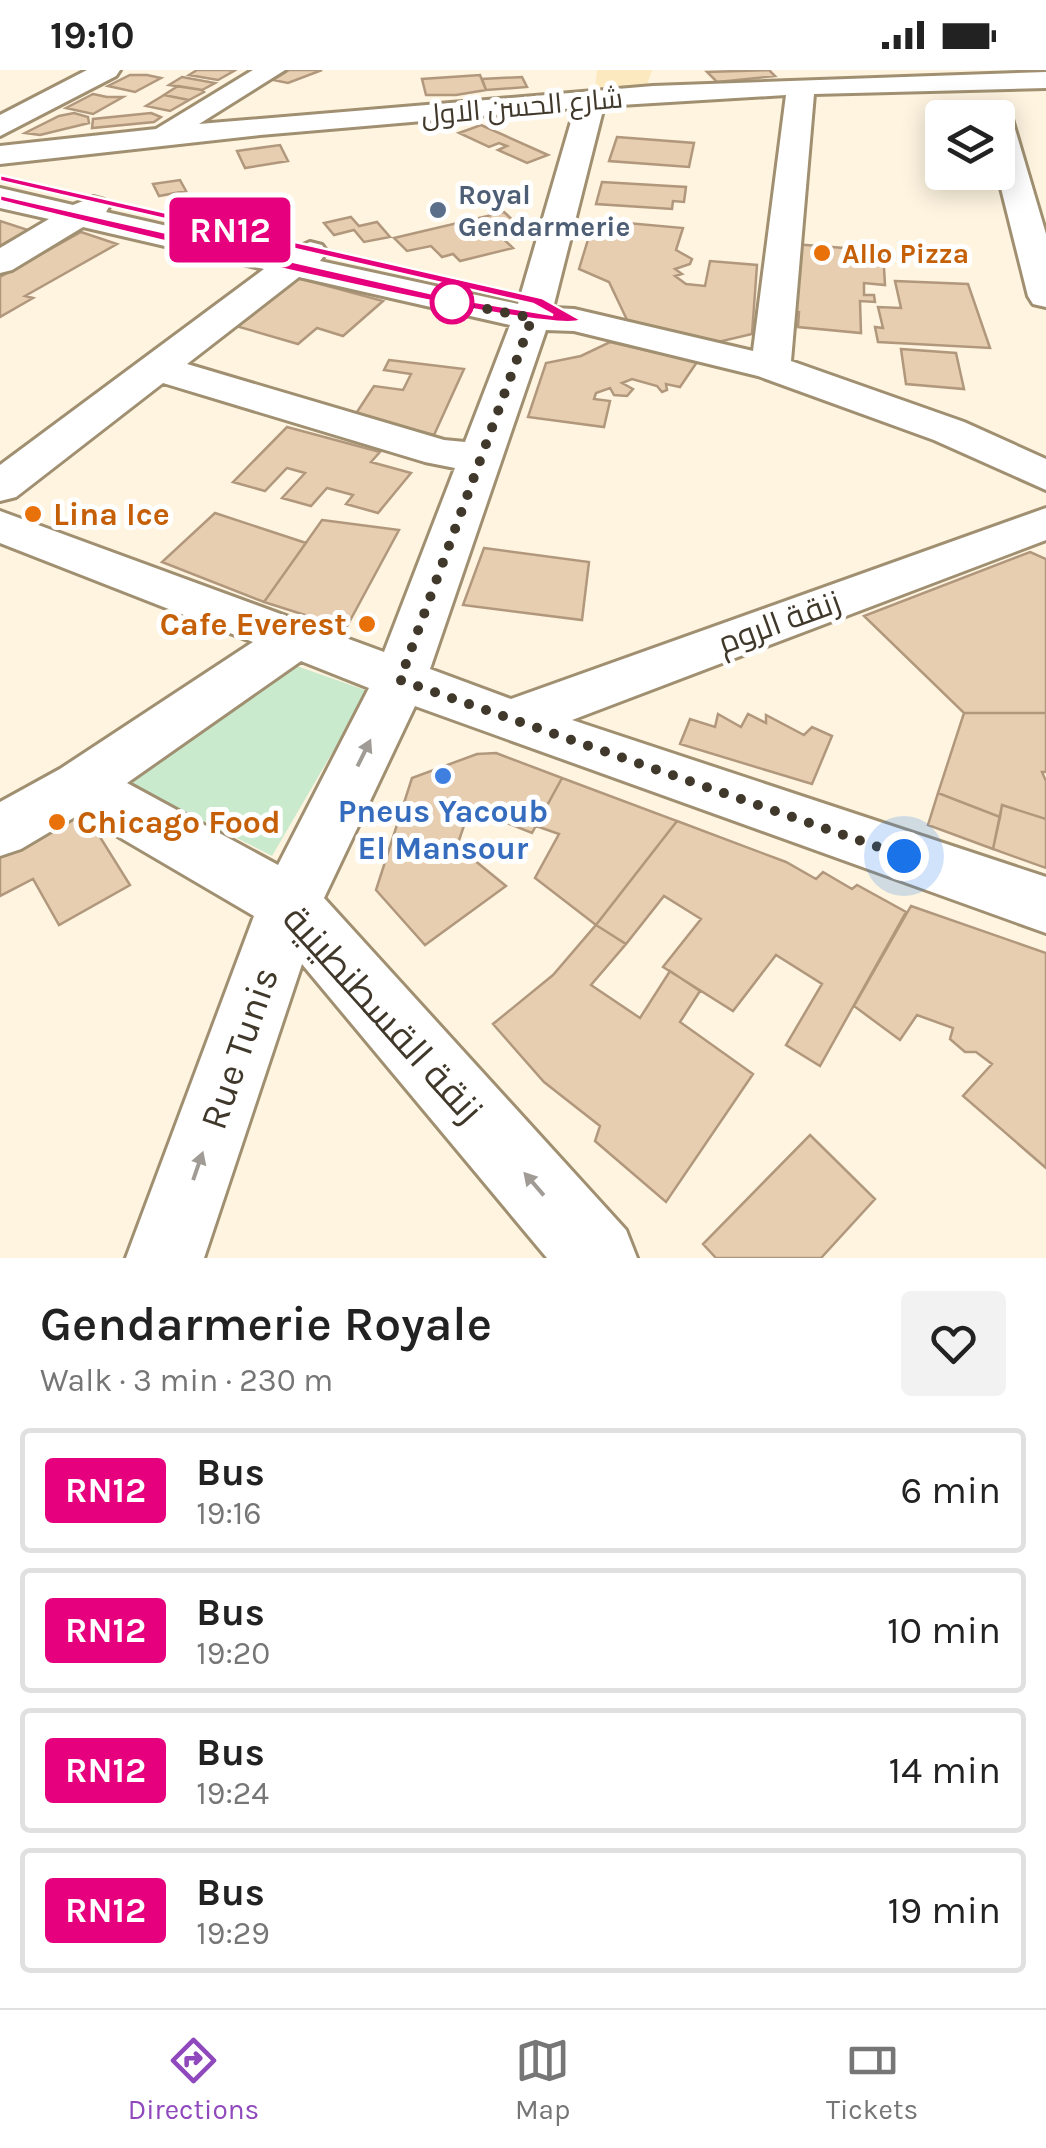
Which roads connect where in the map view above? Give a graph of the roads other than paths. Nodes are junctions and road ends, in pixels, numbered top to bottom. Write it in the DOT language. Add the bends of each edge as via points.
graph roads {
  1 [pos="108,70"];
  2 [pos="272,70"];
  3 [pos="987,80"];
  4 [pos="1046,80"];
  5 [pos="665,82"];
  6 [pos="580,85"];
  7 [pos="801,88"];
  8 [pos="992,100"];
  9 [pos="0,127"];
  10 [pos="156,138"];
  11 [pos="100,144"];
  12 [pos="0,156"];
  13 [pos="0,178"];
  14 [pos="1015,183"];
  15 [pos="0,198"];
  16 [pos="81,203"];
  17 [pos="303,258"];
  18 [pos="0,263"];
  19 [pos="1046,296"];
  20 [pos="535,309"];
  21 [pos="772,367"];
  22 [pos="160,369"];
  23 [pos="480,457"];
  24 [pos="1046,476"];
  25 [pos="0,487"];
  26 [pos="1046,523"];
  27 [pos="0,526"];
  28 [pos="294,640"];
  29 [pos="400,680"];
  30 [pos="511,721"];
  31 [pos="80,785"];
  32 [pos="0,832"];
  33 [pos="290,904"];
  34 [pos="1046,905"];
  35 [pos="165,1258"];
  36 [pos="598,1258"];
  1 -- 9 [label="street"];
  2 -- 10 [label="street"];
  3 -- 4 [label="street, شارع الحسن الاول"];
  3 -- 7 [label="street, شارع الحسن الاول"];
  3 -- 8 [label="street"];
  5 -- 6 [label="street, شارع الحسن الاول"];
  5 -- 7 [label="street, شارع الحسن الاول"];
  6 -- 10 [label="street, شارع الحسن الاول" via="546,104"];
  6 -- 20 [label="street, Rue Tunis"];
  7 -- 21 [label="street"];
  10 -- 11 [label="street, شارع الحسن الاول"];
  11 -- 12 [label="street, شارع الحسن الاول"];
  11 -- 16 [label="street" via="66,155 47,170 52,186"];
  13 -- 16 [label="street"];
  14 -- 19 [label="street"];
  15 -- 16 [label="street"];
  16 -- 17 [label="street"];
  16 -- 18 [label="street"];
  17 -- 20 [label="street"];
  17 -- 22 [label="street"];
  20 -- 21 [label="street"];
  20 -- 23 [label="street, Rue Tunis"];
  21 -- 24 [label="street" via="933,424"];
  22 -- 23 [label="street" via="440,453"];
  22 -- 25 [label="street"];
  23 -- 29 [label="street, Rue Tunis"];
  26 -- 30 [label="street, زنقة الروم"];
  27 -- 28 [label="street"];
  28 -- 29 [label="street"];
  28 -- 31 [label="street"];
  29 -- 30 [label="street"];
  33 -- 29 [label="street, Rue Tunis, one-way"];
  30 -- 34 [label="street"];
  31 -- 32 [label="street"];
  31 -- 33 [label="street, زنقة القسطنطينية"];
  35 -- 33 [label="street, Rue Tunis, one-way"];
  36 -- 33 [label="street, زنقة القسطنطينية, one-way"];
}
